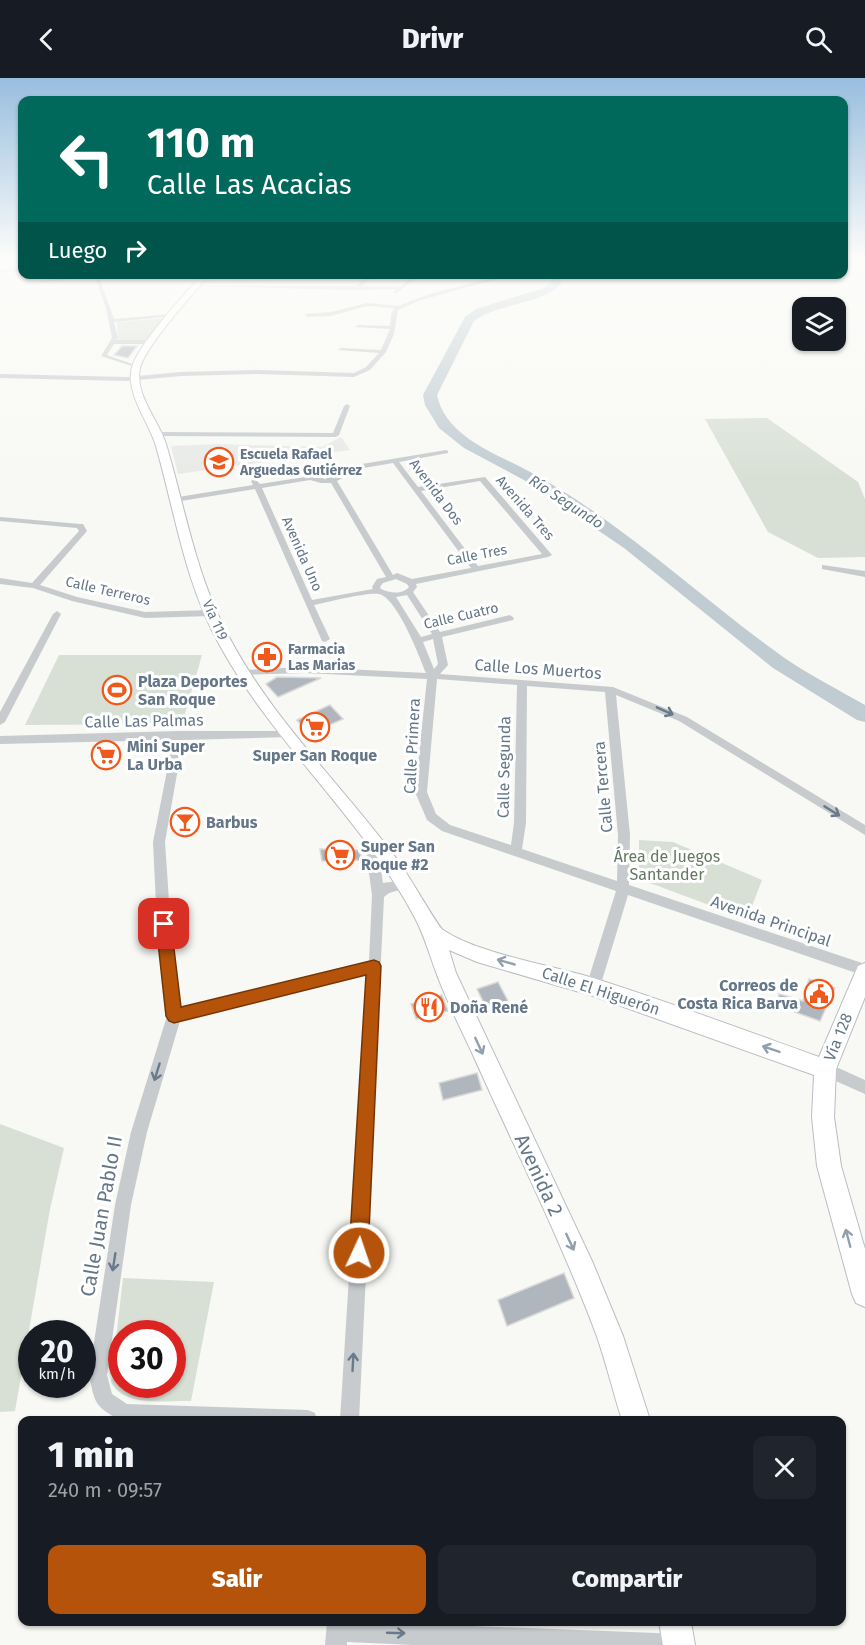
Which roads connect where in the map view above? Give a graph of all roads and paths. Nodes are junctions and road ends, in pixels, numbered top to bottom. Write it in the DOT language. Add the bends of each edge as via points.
graph roads {
  1 [pos="113,331"];
  2 [pos="161,331"];
  3 [pos="392,331"];
  4 [pos="114,342"];
  5 [pos="153,342"];
  6 [pos="341,350"];
  7 [pos="384,352"];
  8 [pos="136,373"];
  9 [pos="0,376"];
  10 [pos="347,406"];
  11 [pos="159,436"];
  12 [pos="446,452"];
  13 [pos="395,461"];
  14 [pos="343,469"];
  15 [pos="309,475"];
  16 [pos="333,480"];
  17 [pos="256,484"];
  18 [pos="417,489"];
  19 [pos="174,497"];
  20 [pos="0,519"];
  21 [pos="548,555"];
  22 [pos="825,567"];
  23 [pos="476,568"];
  24 [pos="865,574"];
  25 [pos="390,577"];
  26 [pos="4,581"];
  27 [pos="411,582"];
  28 [pos="34,586"];
  29 [pos="378,591"];
  30 [pos="409,592"];
  31 [pos="0,595"];
  32 [pos="391,596"];
  33 [pos="309,603"];
  34 [pos="57,614"];
  35 [pos="211,614"];
  36 [pos="510,618"];
  37 [pos="437,635"];
  38 [pos="325,639"];
  39 [pos="418,640"];
  40 [pos="244,673"];
  41 [pos="432,676"];
  42 [pos="522,683"];
  43 [pos="610,689"];
  44 [pos="0,722"];
  45 [pos="289,734"];
  46 [pos="179,735"];
  47 [pos="0,740"];
  48 [pos="431,817"];
  49 [pos="865,831"];
  50 [pos="370,837"];
  51 [pos="516,852"];
  52 [pos="405,885"];
  53 [pos="623,889"];
  54 [pos="378,895"];
  55 [pos="432,934"];
  56 [pos="477,954"];
  57 [pos="374,966"];
  58 [pos="865,971"];
  59 [pos="446,973"];
  60 [pos="593,987"];
  61 [pos="174,1016"];
  62 [pos="825,1069"];
  63 [pos="865,1087"];
  64 [pos="865,1294"];
  65 [pos="203,1416"];
  66 [pos="350,1416"];
  67 [pos="635,1416"];
  68 [pos="676,1626"];
  69 [pos="337,1632"];
  70 [pos="680,1645"];
  1 -- 4 [label="street"];
  2 -- 5 [label="main road"];
  3 -- 7 [label="street"];
  4 -- 5 [label="street"];
  4 -- 8 [label="street" via="104,356"];
  5 -- 8 [label="main road"];
  6 -- 7 [label="street"];
  7 -- 8 [label="street" via="366,376 278,372 180,377"];
  8 -- 9 [label="street"];
  8 -- 11 [label="main road, Vía 119" via="142,400"];
  10 -- 11 [label="street" via="336,435"];
  11 -- 19 [label="main road, Vía 119"];
  12 -- 13 [label="street"];
  13 -- 14 [label="street"];
  13 -- 18 [label="street, Avenida Dos"];
  14 -- 15 [label="street" via="321,465 312,467"];
  14 -- 16 [label="street" via="344,474"];
  15 -- 16 [label="street" via="320,481"];
  15 -- 17 [label="street"];
  16 -- 25 [label="street"];
  17 -- 19 [label="street"];
  17 -- 33 [label="street, Avenida Uno"];
  18 -- 21 [label="street, Avenida Tres" via="482,479"];
  18 -- 23 [label="street, Avenida Dos"];
  19 -- 35 [label="main road, Vía 119"];
  20 -- 28 [label="street" via="80,526 83,531"];
  21 -- 23 [label="street, Calle Tres"];
  22 -- 24 [label="street"];
  23 -- 27 [label="street, Calle Tres"];
  25 -- 27 [label="street" via="403,577"];
  25 -- 29 [label="street" via="380,580"];
  26 -- 28 [label="street, Calle Terreros"];
  26 -- 31 [label="street"];
  27 -- 30 [label="street"];
  28 -- 35 [label="street, Calle Terreros" via="145,615"];
  29 -- 32 [label="street"];
  29 -- 33 [label="street"];
  30 -- 32 [label="street"];
  30 -- 37 [label="street"];
  32 -- 39 [label="street"];
  33 -- 38 [label="street, Avenida Uno"];
  34 -- 44 [label="street"];
  35 -- 40 [label="main road, Vía 119"];
  36 -- 37 [label="street, Calle Cuatro"];
  37 -- 39 [label="street, Calle Cuatro"];
  37 -- 41 [label="street" via="443,665"];
  39 -- 41 [label="street"];
  40 -- 41 [label="street, Calle Los Muertos" via="305,670"];
  40 -- 45 [label="main road, Vía 119"];
  41 -- 42 [label="street, Calle Los Muertos"];
  41 -- 48 [label="street, Calle Primera" via="421,792"];
  42 -- 43 [label="street, Calle Los Muertos"];
  42 -- 51 [label="street, Calle Segunda" via="520,824"];
  43 -- 49 [label="street, Calle Los Muertos, one-way" via="683,719"];
  43 -- 53 [label="street, Calle Tercera" via="624,835"];
  45 -- 46 [label="street, Calle Las Palmas"];
  45 -- 50 [label="main road, Vía 119"];
  46 -- 47 [label="street, Calle Las Palmas"];
  46 -- 61 [label="street" via="159,842"];
  48 -- 51 [label="street, Avenida Principal" via="446,828"];
  50 -- 52 [label="main road, Vía 119"];
  50 -- 54 [label="street"];
  51 -- 53 [label="street, Avenida Principal"];
  52 -- 54 [label="street" via="386,887"];
  52 -- 55 [label="main road, Vía 119"];
  53 -- 58 [label="street, Avenida Principal"];
  53 -- 60 [label="street, Calle Tercera"];
  54 -- 57 [label="street"];
  55 -- 56 [label="main road, Calle El Higuerón"];
  55 -- 59 [label="main road, Avenida 2"];
  56 -- 59 [label="main road, Calle El Higuerón" via="460,952 452,956"];
  60 -- 56 [label="main road, Calle El Higuerón, one-way"];
  57 -- 61 [label="street"];
  66 -- 57 [label="street, one-way"];
  58 -- 62 [label="main road, Vía 128"];
  59 -- 67 [label="main road, Avenida 2, one-way" via="583,1270 610,1336"];
  62 -- 60 [label="main road, Calle El Higuerón, one-way"];
  61 -- 65 [label="street, Calle Juan Pablo II, one-way" via="139,1132 123,1205 98,1375 104,1400 125,1413"];
  62 -- 63 [label="street"];
  64 -- 62 [label="main road, one-way" via="829,1166 823,1117"];
  68 -- 70 [label="main road"];
  69 -- 70 [label="street, one-way"];
}
